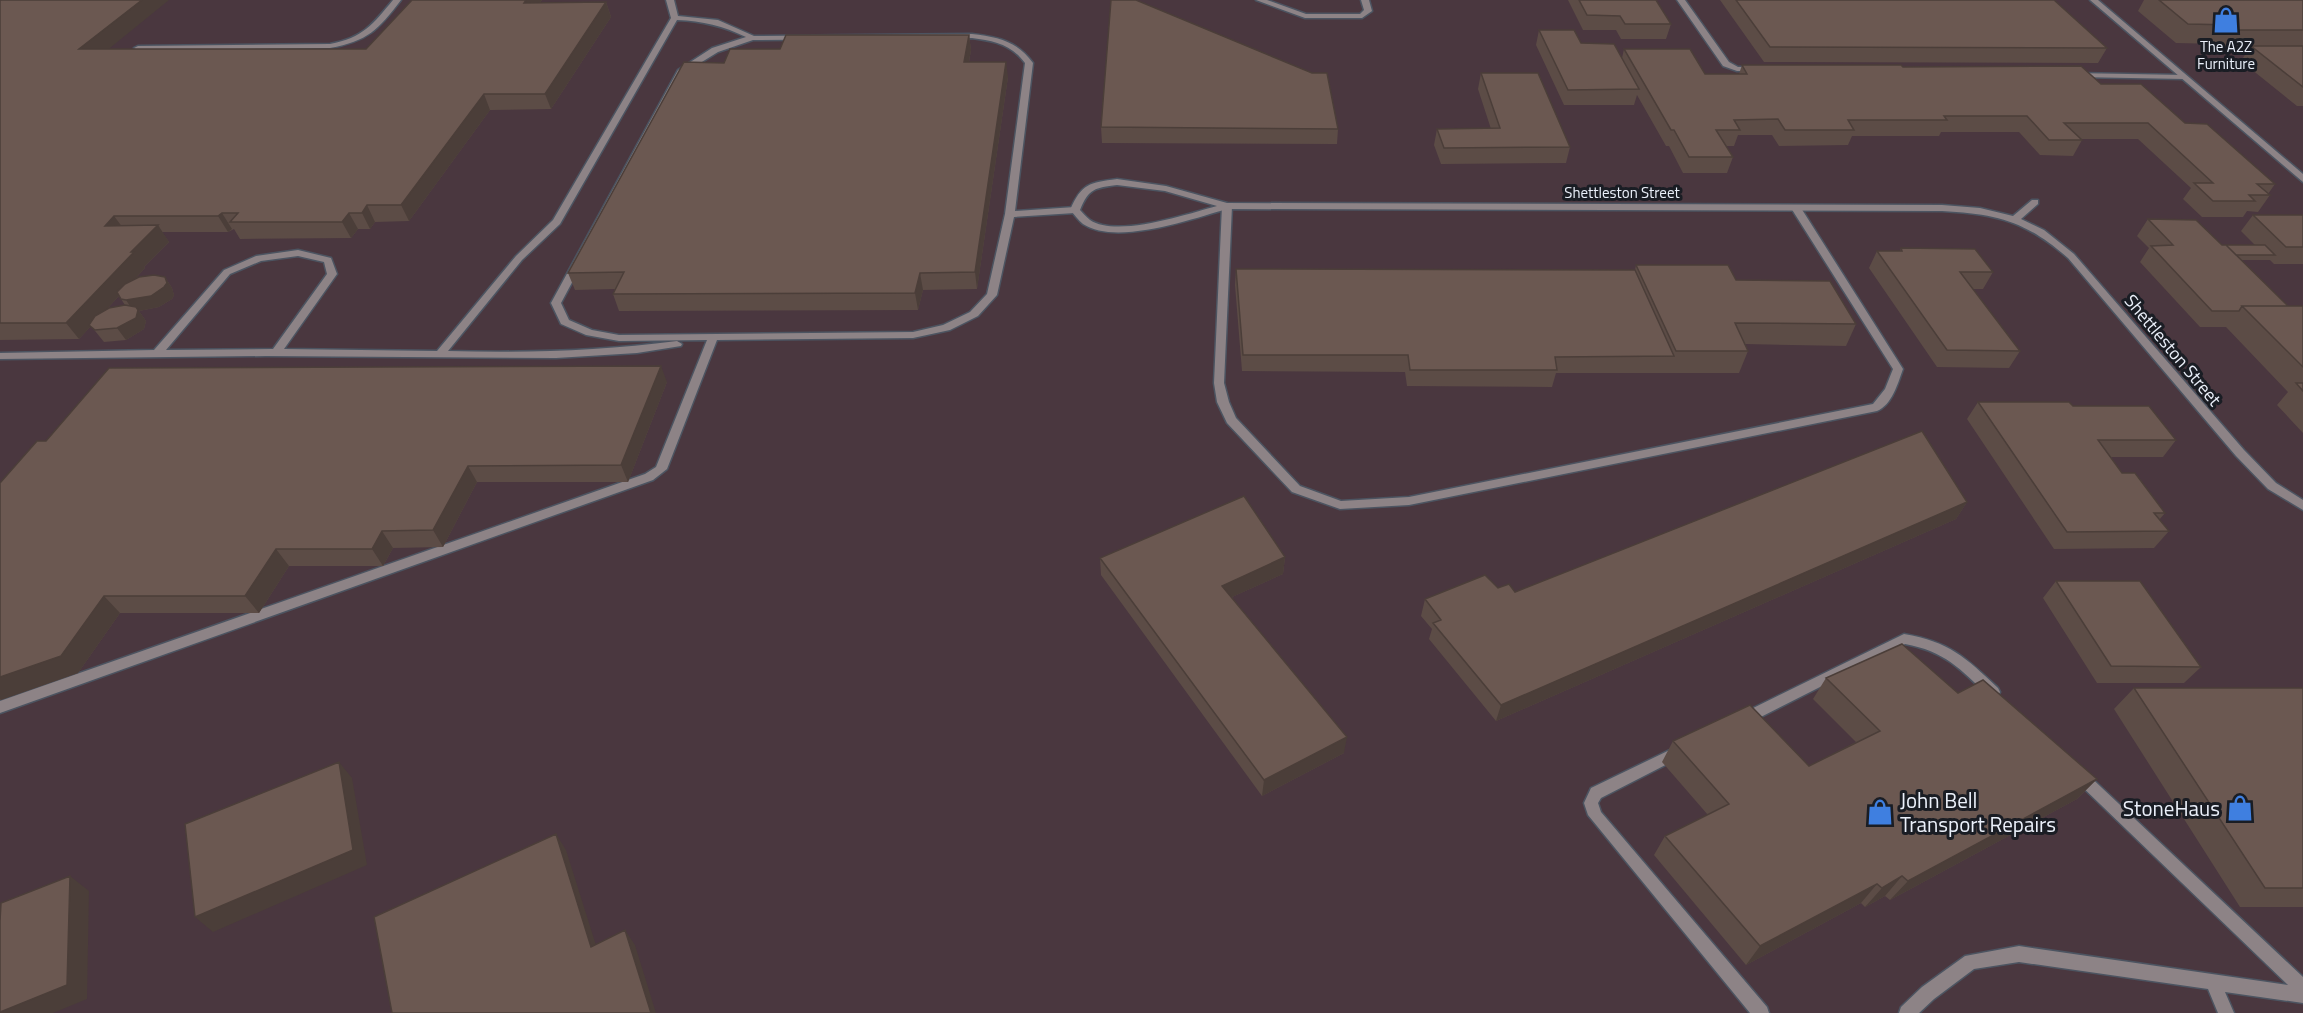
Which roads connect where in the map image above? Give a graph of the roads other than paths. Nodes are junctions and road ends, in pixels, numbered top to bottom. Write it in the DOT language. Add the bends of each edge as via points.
graph roads {
  1 [pos="397,0"];
  2 [pos="670,0"];
  3 [pos="1260,0"];
  4 [pos="1365,0"];
  5 [pos="1681,0"];
  6 [pos="2094,0"];
  7 [pos="675,18"];
  8 [pos="753,38"];
  9 [pos="138,48"];
  10 [pos="1763,70"];
  11 [pos="2067,75"];
  12 [pos="2184,77"];
  13 [pos="2303,179"];
  14 [pos="2035,202"];
  15 [pos="1227,206"];
  16 [pos="1796,208"];
  17 [pos="1075,210"];
  18 [pos="1010,214"];
  19 [pos="2016,218"];
  20 [pos="713,338"];
  21 [pos="278,352"];
  22 [pos="157,354"];
  23 [pos="440,354"];
  24 [pos="0,356"];
  25 [pos="2303,506"];
  26 [pos="2003,702"];
  27 [pos="0,707"];
  28 [pos="1734,724"];
  29 [pos="1692,746"];
  30 [pos="2072,768"];
  31 [pos="2213,982"];
  32 [pos="2303,988"];
  33 [pos="2303,994"];
  34 [pos="1761,1013"];
  35 [pos="1907,1013"];
  36 [pos="2226,1013"];
  1 -- 9 [label="street" via="365,36 353,42 330,46"];
  2 -- 7 [label="street"];
  3 -- 4 [label="street" via="1300,15 1334,17 1362,16 1368,11"];
  5 -- 10 [label="street" via="1726,64 1737,69"];
  6 -- 12 [label="street"];
  7 -- 8 [label="street" via="723,23"];
  7 -- 23 [label="street" via="557,222 519,258"];
  8 -- 18 [label="street" via="972,36 1002,40 1021,51 1029,63"];
  8 -- 20 [label="street" via="702,55 681,72 556,303 564,322 590,333 619,338"];
  11 -- 12 [label="street"];
  12 -- 13 [label="street"];
  14 -- 19 [label="street"];
  15 -- 16 [label="street, Shettleston Street"];
  15 -- 16 [label="street" via="1218,383 1223,402 1231,420 1296,489 1340,505 1409,501 1877,407 1890,390 1898,369"];
  15 -- 17 [label="street, Shettleston Street" via="1123,230 1086,224"];
  15 -- 17 [label="street, Shettleston Street" via="1137,184 1110,182 1082,192"];
  16 -- 19 [label="street, Shettleston Street" via="1967,209"];
  17 -- 18 [label="street"];
  18 -- 20 [label="street" via="992,295 974,314 946,328 913,335"];
  19 -- 25 [label="street, Shettleston Street" via="2051,238 2071,256 2240,453 2272,486"];
  20 -- 23 [label="street" via="648,349 561,355"];
  20 -- 27 [label="street" via="661,469 649,477"];
  21 -- 22 [label="street"];
  21 -- 22 [label="street" via="332,274 328,260 298,253 259,258 227,272"];
  21 -- 23 [label="street"];
  22 -- 24 [label="street"];
  26 -- 28 [label="street" via="1952,653 1929,642 1904,639"];
  29 -- 34 [label="street" via="1596,793 1591,803 1595,815"];
  30 -- 32 [label="street"];
  31 -- 33 [label="street"];
  31 -- 35 [label="street" via="2019,954 1971,962"];
  31 -- 36 [label="street"];
}
